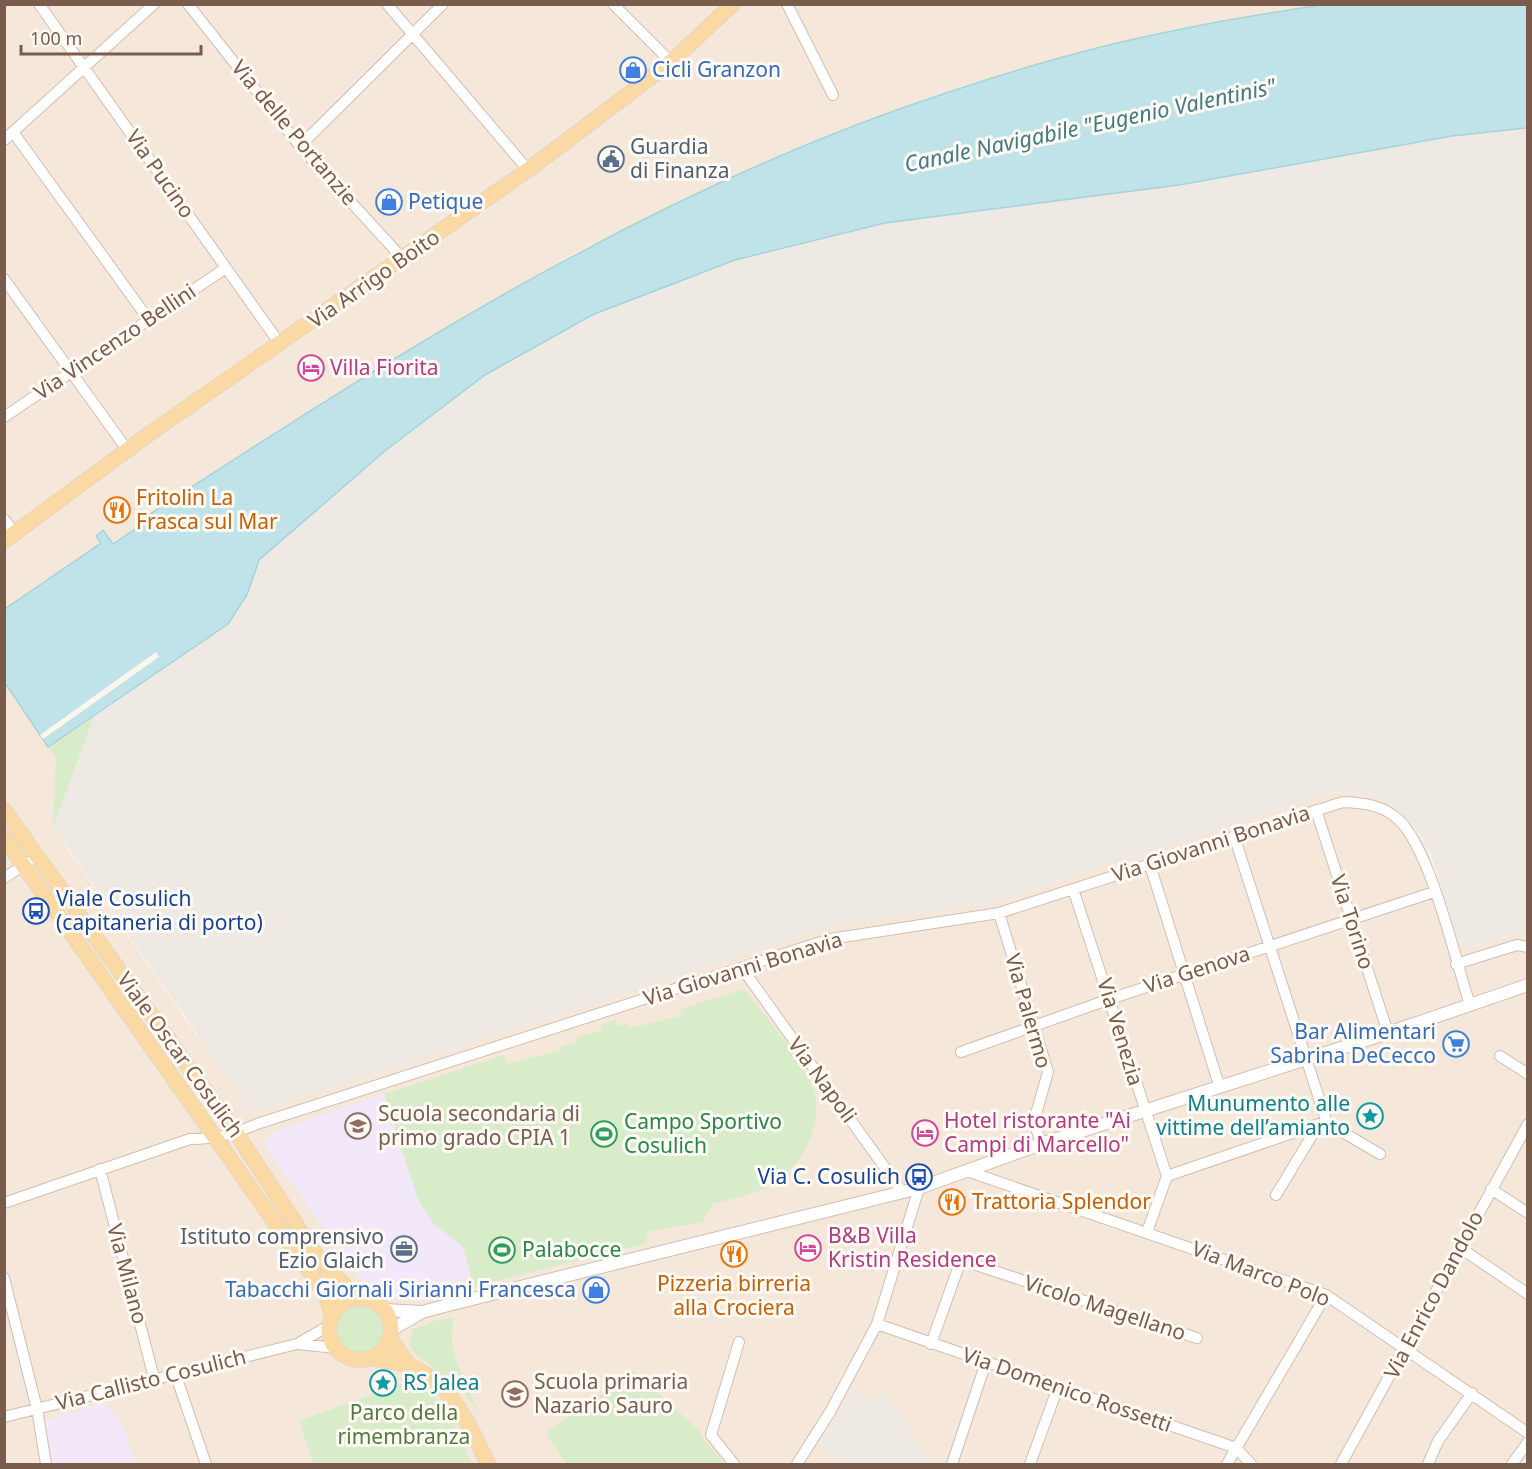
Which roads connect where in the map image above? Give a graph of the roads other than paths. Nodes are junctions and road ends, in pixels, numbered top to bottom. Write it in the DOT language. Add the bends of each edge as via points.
graph roads {
  1 [pos="39,4"];
  2 [pos="154,4"];
  3 [pos="188,4"];
  4 [pos="387,4"];
  5 [pos="443,4"];
  6 [pos="613,4"];
  7 [pos="733,4"];
  8 [pos="787,4"];
  9 [pos="412,34"];
  10 [pos="671,62"];
  11 [pos="85,67"];
  12 [pos="833,95"];
  13 [pos="13,132"];
  14 [pos="4,140"];
  15 [pos="300,146"];
  16 [pos="528,170"];
  17 [pos="403,259"];
  18 [pos="226,268"];
  19 [pos="4,279"];
  20 [pos="149,320"];
  21 [pos="280,345"];
  22 [pos="71,371"];
  23 [pos="4,417"];
  24 [pos="128,451"];
  25 [pos="4,519"];
  26 [pos="10,537"];
  27 [pos="4,810"];
  28 [pos="1316,810"];
  29 [pos="1234,836"];
  30 [pos="4,838"];
  31 [pos="38,856"];
  32 [pos="1150,865"];
  33 [pos="24,866"];
  34 [pos="4,878"];
  35 [pos="1073,889"];
  36 [pos="1434,892"];
  37 [pos="999,913"];
  38 [pos="1351,919"];
  39 [pos="1269,946"];
  40 [pos="1527,947"];
  41 [pos="1456,964"];
  42 [pos="742,968"];
  43 [pos="1185,974"];
  44 [pos="1527,985"];
  45 [pos="1110,999"];
  46 [pos="1470,1005"];
  47 [pos="1033,1025"];
  48 [pos="1388,1033"];
  49 [pos="961,1052"];
  50 [pos="1500,1056"];
  51 [pos="1305,1058"];
  52 [pos="1527,1074"];
  53 [pos="1219,1085"];
  54 [pos="1144,1110"];
  55 [pos="1323,1124"];
  56 [pos="1527,1124"];
  57 [pos="236,1133"];
  58 [pos="217,1139"];
  59 [pos="1041,1144"];
  60 [pos="1380,1154"];
  61 [pos="100,1169"];
  62 [pos="967,1171"];
  63 [pos="1167,1176"];
  64 [pos="919,1188"];
  65 [pos="1491,1189"];
  66 [pos="903,1192"];
  67 [pos="1276,1196"];
  68 [pos="4,1203"];
  69 [pos="1527,1213"];
  70 [pos="1147,1232"];
  71 [pos="1459,1247"];
  72 [pos="4,1278"];
  73 [pos="1527,1294"];
  74 [pos="1326,1295"];
  75 [pos="358,1298"];
  76 [pos="385,1310"];
  77 [pos="422,1312"];
  78 [pos="331,1321"];
  79 [pos="877,1324"];
  80 [pos="391,1334"];
  81 [pos="1197,1338"];
  82 [pos="739,1342"];
  83 [pos="297,1344"];
  84 [pos="931,1344"];
  85 [pos="1404,1346"];
  86 [pos="336,1348"];
  87 [pos="371,1358"];
  88 [pos="986,1362"];
  89 [pos="410,1366"];
  90 [pos="175,1373"];
  91 [pos="154,1378"];
  92 [pos="1058,1386"];
  93 [pos="1472,1393"];
  94 [pos="37,1408"];
  95 [pos="4,1417"];
  96 [pos="1527,1433"];
  97 [pos="1527,1442"];
  98 [pos="1236,1448"];
  99 [pos="46,1464"];
  100 [pos="206,1464"];
  101 [pos="488,1464"];
  102 [pos="734,1464"];
  103 [pos="797,1464"];
  104 [pos="952,1464"];
  105 [pos="1030,1464"];
  106 [pos="1227,1464"];
  107 [pos="1251,1464"];
  108 [pos="1341,1464"];
  109 [pos="1428,1464"];
  110 [pos="1512,1464"];
  1 -- 11 [label="street, Via Pucino"];
  2 -- 11 [label="street"];
  3 -- 15 [label="street, Via delle Portanzie"];
  4 -- 9 [label="street"];
  5 -- 9 [label="street"];
  6 -- 10 [label="street"];
  7 -- 10 [label="main road, Via Arrigo Boito"];
  8 -- 12 [label="street"];
  9 -- 15 [label="street"];
  9 -- 16 [label="street"];
  10 -- 16 [label="main road, Via Arrigo Boito"];
  11 -- 13 [label="street"];
  11 -- 18 [label="street, Via Pucino"];
  13 -- 14 [label="street"];
  13 -- 20 [label="street"];
  15 -- 17 [label="street, Via delle Portanzie"];
  16 -- 17 [label="main road, Via Arrigo Boito"];
  17 -- 21 [label="main road, Via Arrigo Boito"];
  18 -- 20 [label="street, Via Vincenzo Bellini"];
  18 -- 21 [label="street, Via Pucino"];
  19 -- 22 [label="street"];
  20 -- 22 [label="street, Via Vincenzo Bellini"];
  21 -- 24 [label="main road, Via Arrigo Boito"];
  22 -- 23 [label="street, Via Vincenzo Bellini"];
  22 -- 24 [label="street"];
  24 -- 26 [label="main road, Via Arrigo Boito"];
  25 -- 26 [label="street"];
  27 -- 31 [label="main road, Viale Oscar Cosulich"];
  28 -- 29 [label="street, Via Giovanni Bonavia"];
  28 -- 36 [label="street, Via Giovanni Bonavia" via="1343,802 1368,803 1385,810 1399,820 1419,848"];
  28 -- 38 [label="street, Via Torino"];
  29 -- 32 [label="street, Via Giovanni Bonavia"];
  29 -- 39 [label="street"];
  30 -- 33 [label="main road, Viale Oscar Cosulich"];
  31 -- 33 [label="street"];
  31 -- 57 [label="main road, Viale Oscar Cosulich"];
  32 -- 35 [label="street, Via Giovanni Bonavia"];
  32 -- 43 [label="street"];
  33 -- 34 [label="street"];
  33 -- 58 [label="main road, Viale Oscar Cosulich"];
  35 -- 37 [label="street, Via Giovanni Bonavia"];
  35 -- 45 [label="street, Via Venezia"];
  36 -- 38 [label="street, Via Genova"];
  36 -- 41 [label="street, Via Giovanni Bonavia"];
  37 -- 42 [label="street, Via Giovanni Bonavia" via="830,939"];
  37 -- 47 [label="street, Via Palermo"];
  38 -- 39 [label="street, Via Genova"];
  38 -- 48 [label="street, Via Torino"];
  39 -- 43 [label="street, Via Genova"];
  39 -- 51 [label="street"];
  40 -- 41 [label="street" via="1517,945"];
  41 -- 46 [label="street, Via Giovanni Bonavia"];
  42 -- 57 [label="street, Via Giovanni Bonavia"];
  42 -- 66 [label="street, Via Napoli"];
  43 -- 45 [label="street, Via Genova"];
  43 -- 53 [label="street"];
  44 -- 46 [label="street"];
  45 -- 47 [label="street, Via Genova"];
  45 -- 54 [label="street, Via Venezia"];
  46 -- 48 [label="street"];
  47 -- 49 [label="street, Via Genova"];
  47 -- 59 [label="street, Via Palermo" via="1048,1072 1034,1121"];
  48 -- 51 [label="street"];
  50 -- 52 [label="street"];
  51 -- 53 [label="street"];
  51 -- 55 [label="street"];
  53 -- 54 [label="street"];
  54 -- 59 [label="street"];
  54 -- 63 [label="street, Via Venezia"];
  55 -- 60 [label="street"];
  55 -- 63 [label="street"];
  55 -- 67 [label="street"];
  56 -- 65 [label="street, Via Enrico Dandolo"];
  57 -- 58 [label="street, Via Giovanni Bonavia"];
  57 -- 75 [label="main road, Viale Oscar Cosulich" via="320,1261"];
  58 -- 61 [label="street, Via Giovanni Bonavia" via="190,1139"];
  58 -- 78 [label="main road, Viale Oscar Cosulich" via="326,1295"];
  59 -- 62 [label="street"];
  61 -- 68 [label="street, Via Giovanni Bonavia"];
  61 -- 91 [label="street, Via Milano"];
  62 -- 64 [label="street"];
  62 -- 70 [label="street, Via Marco Polo"];
  63 -- 70 [label="street"];
  64 -- 66 [label="street"];
  64 -- 79 [label="street"];
  65 -- 69 [label="street"];
  65 -- 71 [label="street, Via Enrico Dandolo"];
  66 -- 77 [label="street"];
  70 -- 74 [label="street, Via Marco Polo"];
  71 -- 73 [label="street"];
  71 -- 85 [label="street, Via Enrico Dandolo"];
  72 -- 94 [label="street"];
  74 -- 85 [label="street, Via Marco Polo"];
  74 -- 98 [label="street"];
  75 -- 76 [label="main road" via="368,1299"];
  75 -- 78 [label="main road, Via Callisto Cosulich" via="342,1304"];
  76 -- 77 [label="street"];
  76 -- 80 [label="main road"];
  77 -- 80 [label="street"];
  78 -- 83 [label="street, Via Callisto Cosulich"];
  78 -- 86 [label="main road"];
  79 -- 84 [label="street, Via Domenico Rossetti"];
  79 -- 103 [label="street"];
  80 -- 87 [label="main road" via="386,1347"];
  80 -- 89 [label="main road"];
  81 -- 84 [label="street, Vicolo Magellano" via="961,1260"];
  82 -- 102 [label="street" via="711,1435"];
  83 -- 86 [label="street, Via Callisto Cosulich"];
  83 -- 90 [label="street, Via Callisto Cosulich"];
  84 -- 88 [label="street, Via Domenico Rossetti"];
  85 -- 93 [label="street, Via Marco Polo"];
  85 -- 108 [label="street, Via Enrico Dandolo" via="1401,1358"];
  86 -- 87 [label="main road, Via Callisto Cosulich" via="351,1359"];
  87 -- 89 [label="main road, Via Callisto Cosulich"];
  88 -- 92 [label="street, Via Domenico Rossetti"];
  88 -- 104 [label="street"];
  89 -- 101 [label="main road" via="449,1393"];
  90 -- 91 [label="street, Via Callisto Cosulich"];
  90 -- 100 [label="street"];
  91 -- 94 [label="street, Via Callisto Cosulich"];
  92 -- 98 [label="street, Via Domenico Rossetti"];
  92 -- 105 [label="street"];
  93 -- 96 [label="street, Via Marco Polo"];
  93 -- 109 [label="street" via="1438,1441"];
  94 -- 95 [label="street, Via Callisto Cosulich"];
  94 -- 99 [label="street"];
  97 -- 110 [label="street"];
  98 -- 106 [label="street"];
  98 -- 107 [label="street, Via Domenico Rossetti"];
}
